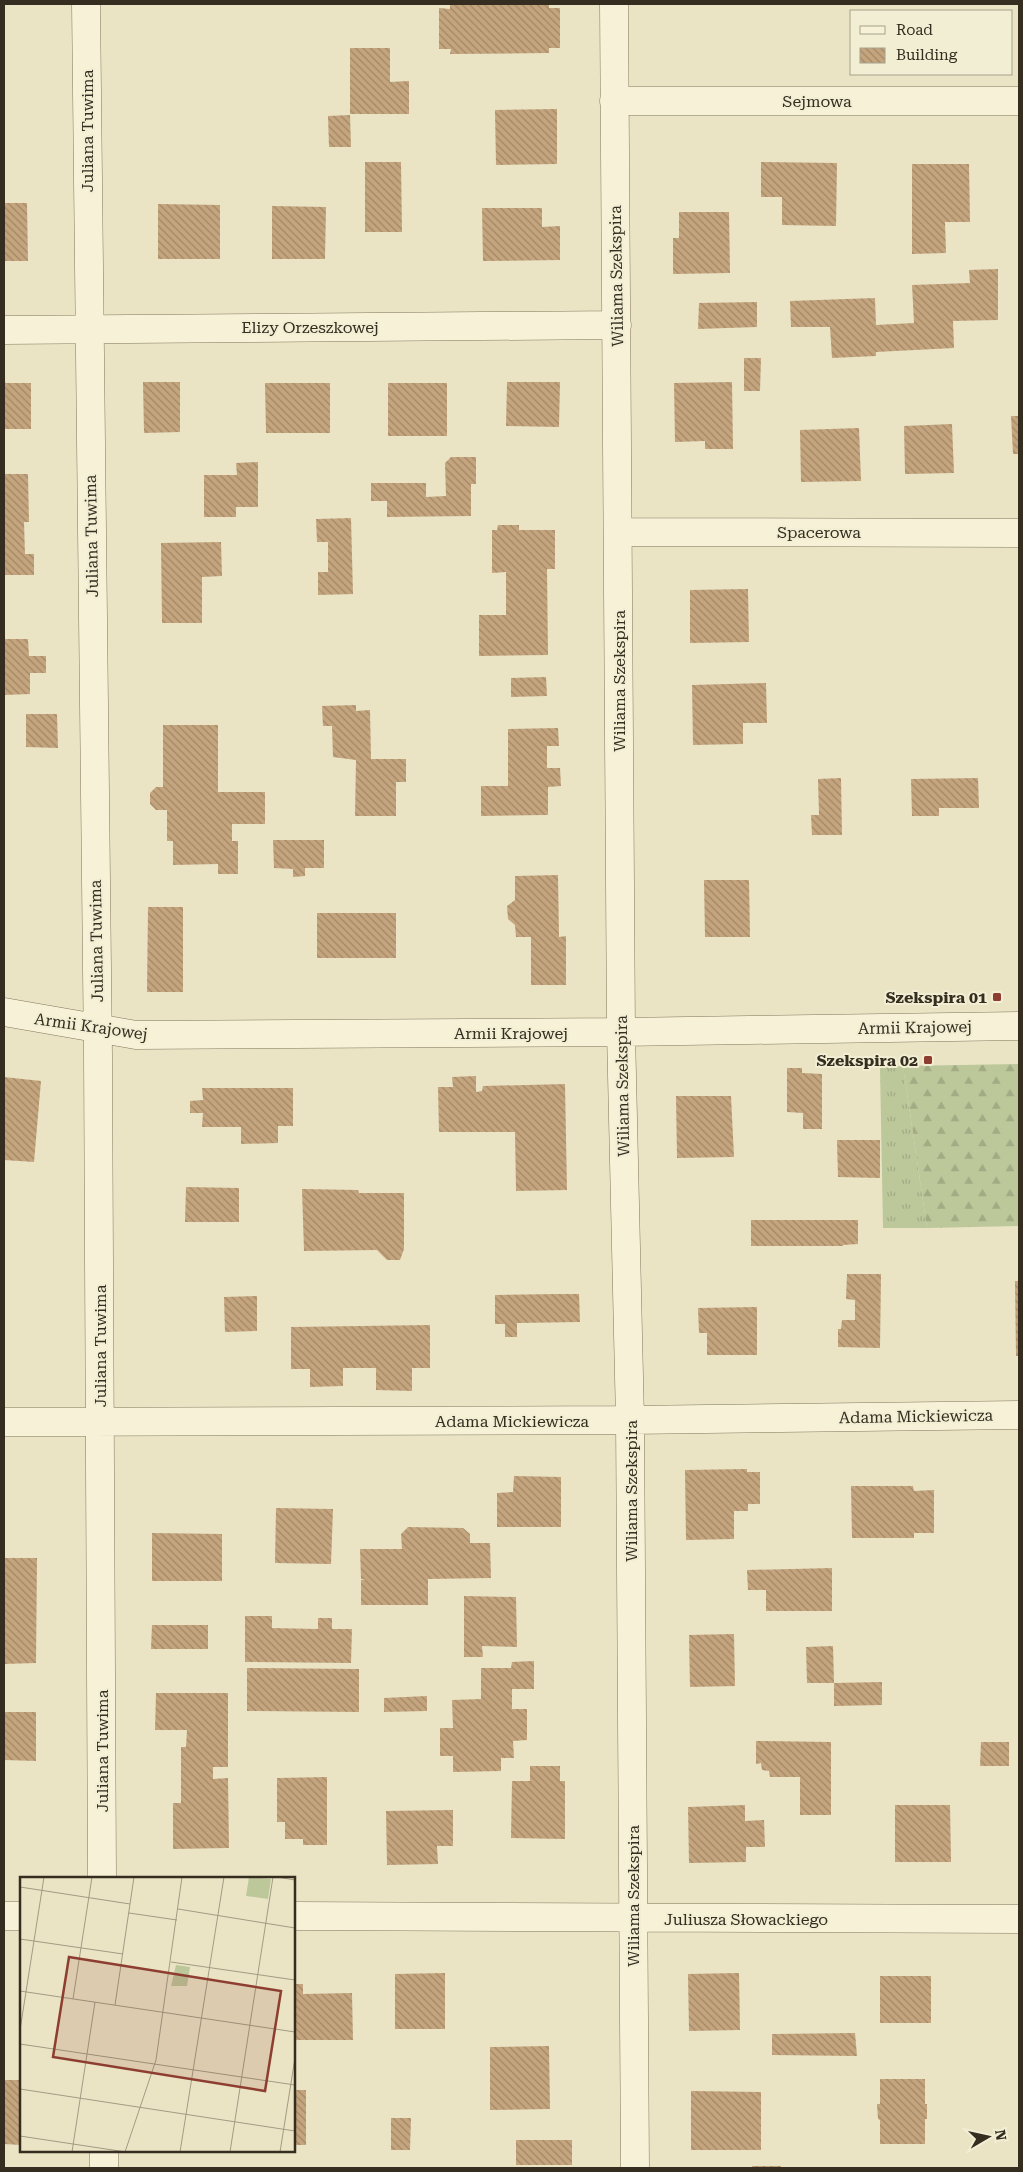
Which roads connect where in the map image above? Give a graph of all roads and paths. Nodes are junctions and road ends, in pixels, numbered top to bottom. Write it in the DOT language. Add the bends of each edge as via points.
graph roads {
  1 [pos="86,4"];
  2 [pos="614,4"];
  3 [pos="614,101"];
  4 [pos="1019,101"];
  5 [pos="617,325"];
  6 [pos="88,329"];
  7 [pos="4,330"];
  8 [pos="618,532"];
  9 [pos="1019,533"];
  10 [pos="4,1012"];
  11 [pos="1019,1026"];
  12 [pos="97,1030"];
  13 [pos="621,1032"];
  14 [pos="1019,1415"];
  15 [pos="630,1420"];
  16 [pos="4,1422"];
  17 [pos="100,1423"];
  18 [pos="102,1877"];
  19 [pos="4,1916"];
  20 [pos="20,1916"];
  21 [pos="295,1916"];
  22 [pos="633,1919"];
  23 [pos="1019,1919"];
  24 [pos="104,2152"];
  25 [pos="104,2168"];
  26 [pos="635,2168"];
  1 -- 6 [label="street, Juliana Tuwima"];
  2 -- 3 [label="street, Wiliama Szekspira"];
  3 -- 4 [label="street, Sejmowa"];
  3 -- 5 [label="street, Wiliama Szekspira"];
  5 -- 6 [label="street, Elizy Orzeszkowej"];
  5 -- 8 [label="street, Wiliama Szekspira"];
  6 -- 7 [label="street, Elizy Orzeszkowej"];
  6 -- 12 [label="street, Juliana Tuwima"];
  8 -- 9 [label="street, Spacerowa"];
  8 -- 13 [label="street, Wiliama Szekspira"];
  10 -- 12 [label="street, Armii Krajowej"];
  11 -- 13 [label="street, Armii Krajowej"];
  12 -- 13 [label="street, Armii Krajowej" via="136,1035"];
  12 -- 17 [label="street, Juliana Tuwima"];
  13 -- 15 [label="street, Wiliama Szekspira"];
  14 -- 15 [label="street, Adama Mickiewicza"];
  15 -- 17 [label="street, Adama Mickiewicza"];
  15 -- 22 [label="street, Wiliama Szekspira"];
  16 -- 17 [label="street, Adama Mickiewicza"];
  17 -- 18 [label="street, Juliana Tuwima"];
  19 -- 20 [label="street"];
  21 -- 22 [label="street, Juliusza Słowackiego"];
  22 -- 23 [label="street, Juliusza Słowackiego"];
  22 -- 26 [label="street, Wiliama Szekspira"];
  24 -- 25 [label="street"];
}
